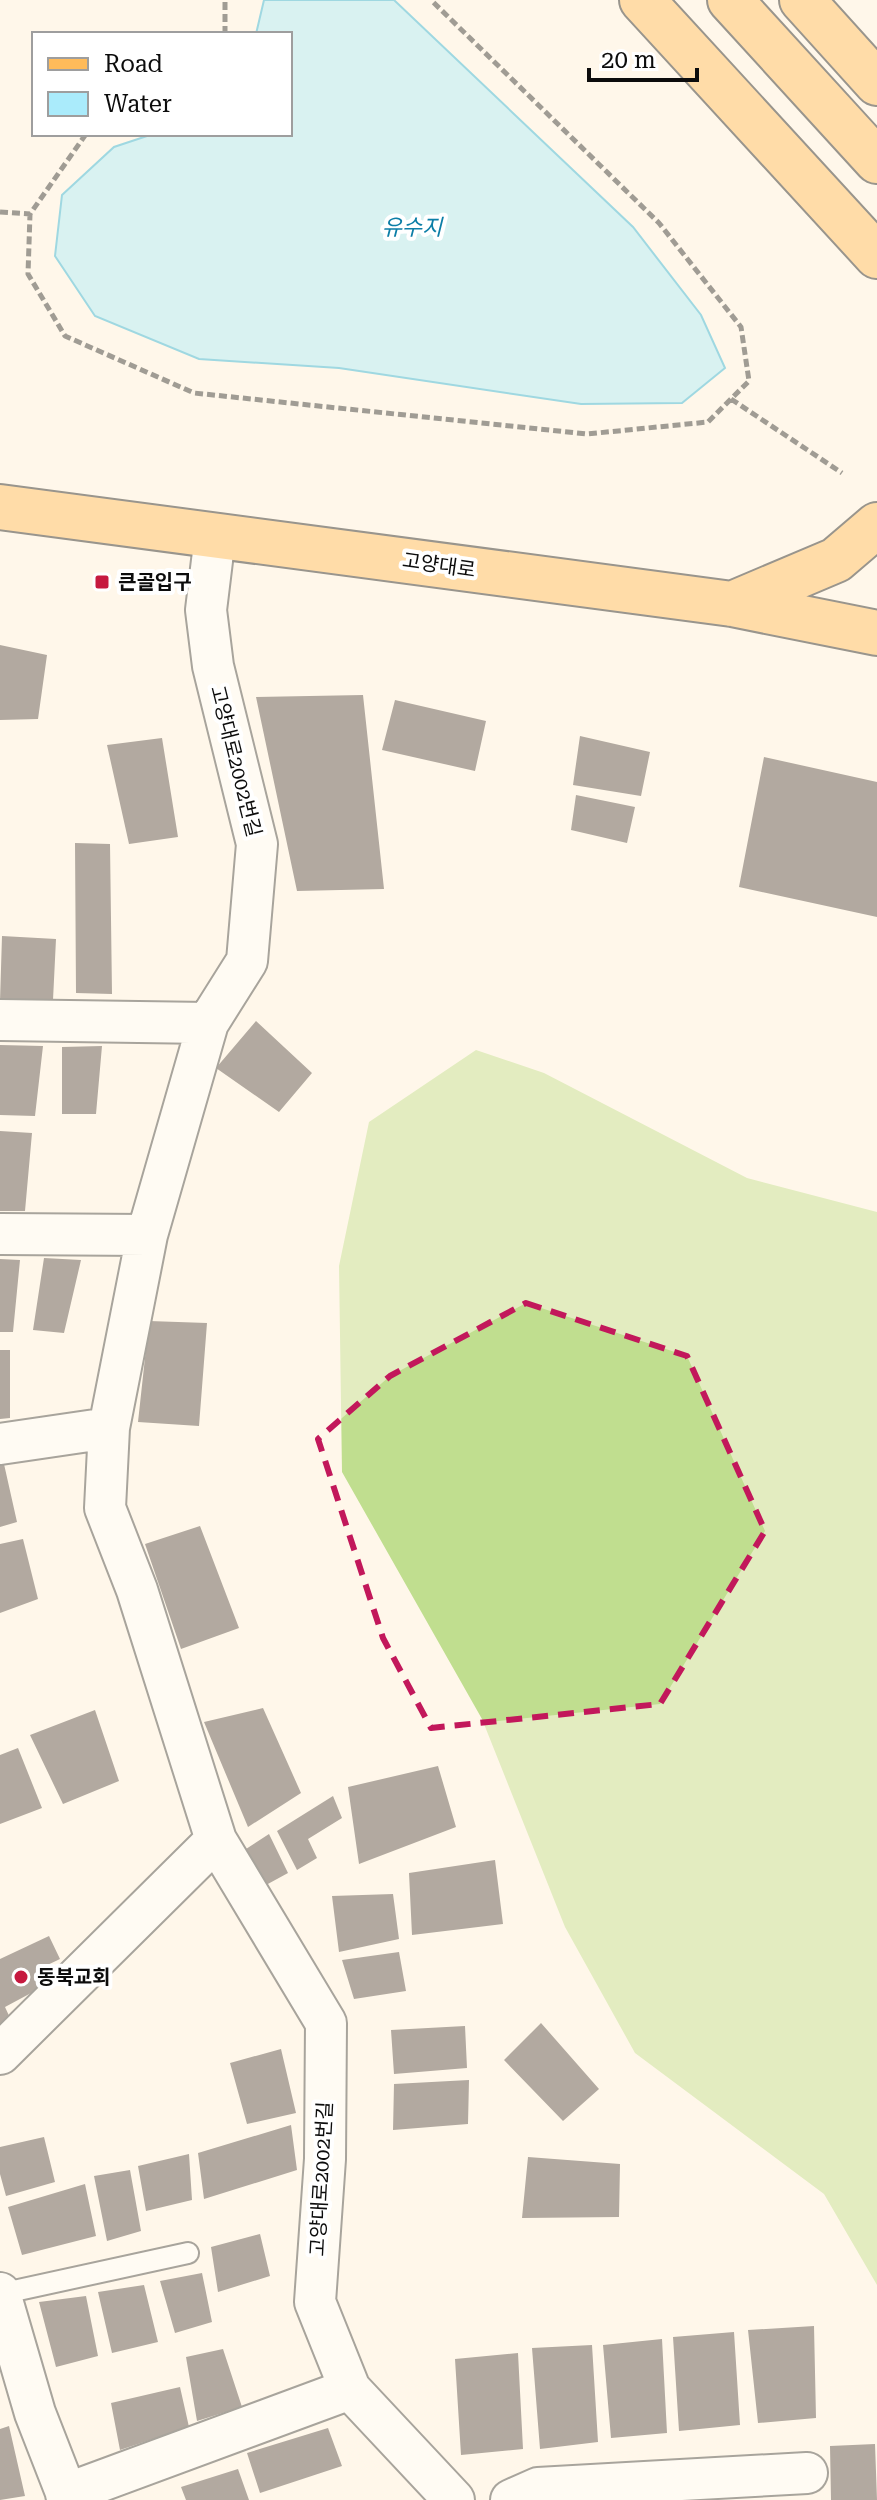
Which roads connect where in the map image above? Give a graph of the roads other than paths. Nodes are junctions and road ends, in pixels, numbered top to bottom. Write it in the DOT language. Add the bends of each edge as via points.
graph roads {
  1 [pos="642,0"];
  2 [pos="730,0"];
  3 [pos="802,0"];
  4 [pos="877,83"];
  5 [pos="877,161"];
  6 [pos="877,256"];
  7 [pos="0,507"];
  8 [pos="877,525"];
  9 [pos="215,536"];
  10 [pos="732,604"];
  11 [pos="877,633"];
  12 [pos="0,1020"];
  13 [pos="208,1023"];
  14 [pos="0,1234"];
  15 [pos="147,1235"];
  16 [pos="109,1428"];
  17 [pos="0,1444"];
  18 [pos="216,1840"];
  19 [pos="0,2054"];
  20 [pos="188,2253"];
  21 [pos="0,2293"];
  22 [pos="350,2389"];
  23 [pos="807,2473"];
  24 [pos="67,2497"];
  25 [pos="454,2500"];
  26 [pos="511,2500"];
  1 -- 6 [label="main road"];
  2 -- 5 [label="main road"];
  3 -- 4 [label="main road"];
  7 -- 9 [label="main road, 고양대로"];
  8 -- 10 [label="main road" via="836,560"];
  9 -- 10 [label="main road, 고양대로"];
  9 -- 13 [label="street, 고양대로2002번길" via="206,610 213,666 257,844 247,961"];
  10 -- 11 [label="main road, 고양대로"];
  12 -- 13 [label="street"];
  13 -- 15 [label="street, 고양대로2002번길"];
  14 -- 15 [label="street"];
  15 -- 16 [label="street, 고양대로2002번길"];
  16 -- 17 [label="street"];
  16 -- 18 [label="street, 고양대로2002번길" via="105,1508 137,1590"];
  18 -- 19 [label="street"];
  18 -- 22 [label="street, 고양대로2002번길" via="326,2023 325,2159 315,2302"];
  20 -- 21 [label="lane"];
  21 -- 24 [label="street" via="35,2413"];
  22 -- 24 [label="street"];
  22 -- 25 [label="street, 고양대로2002번길"];
  23 -- 26 [label="street" via="538,2488"];
}
